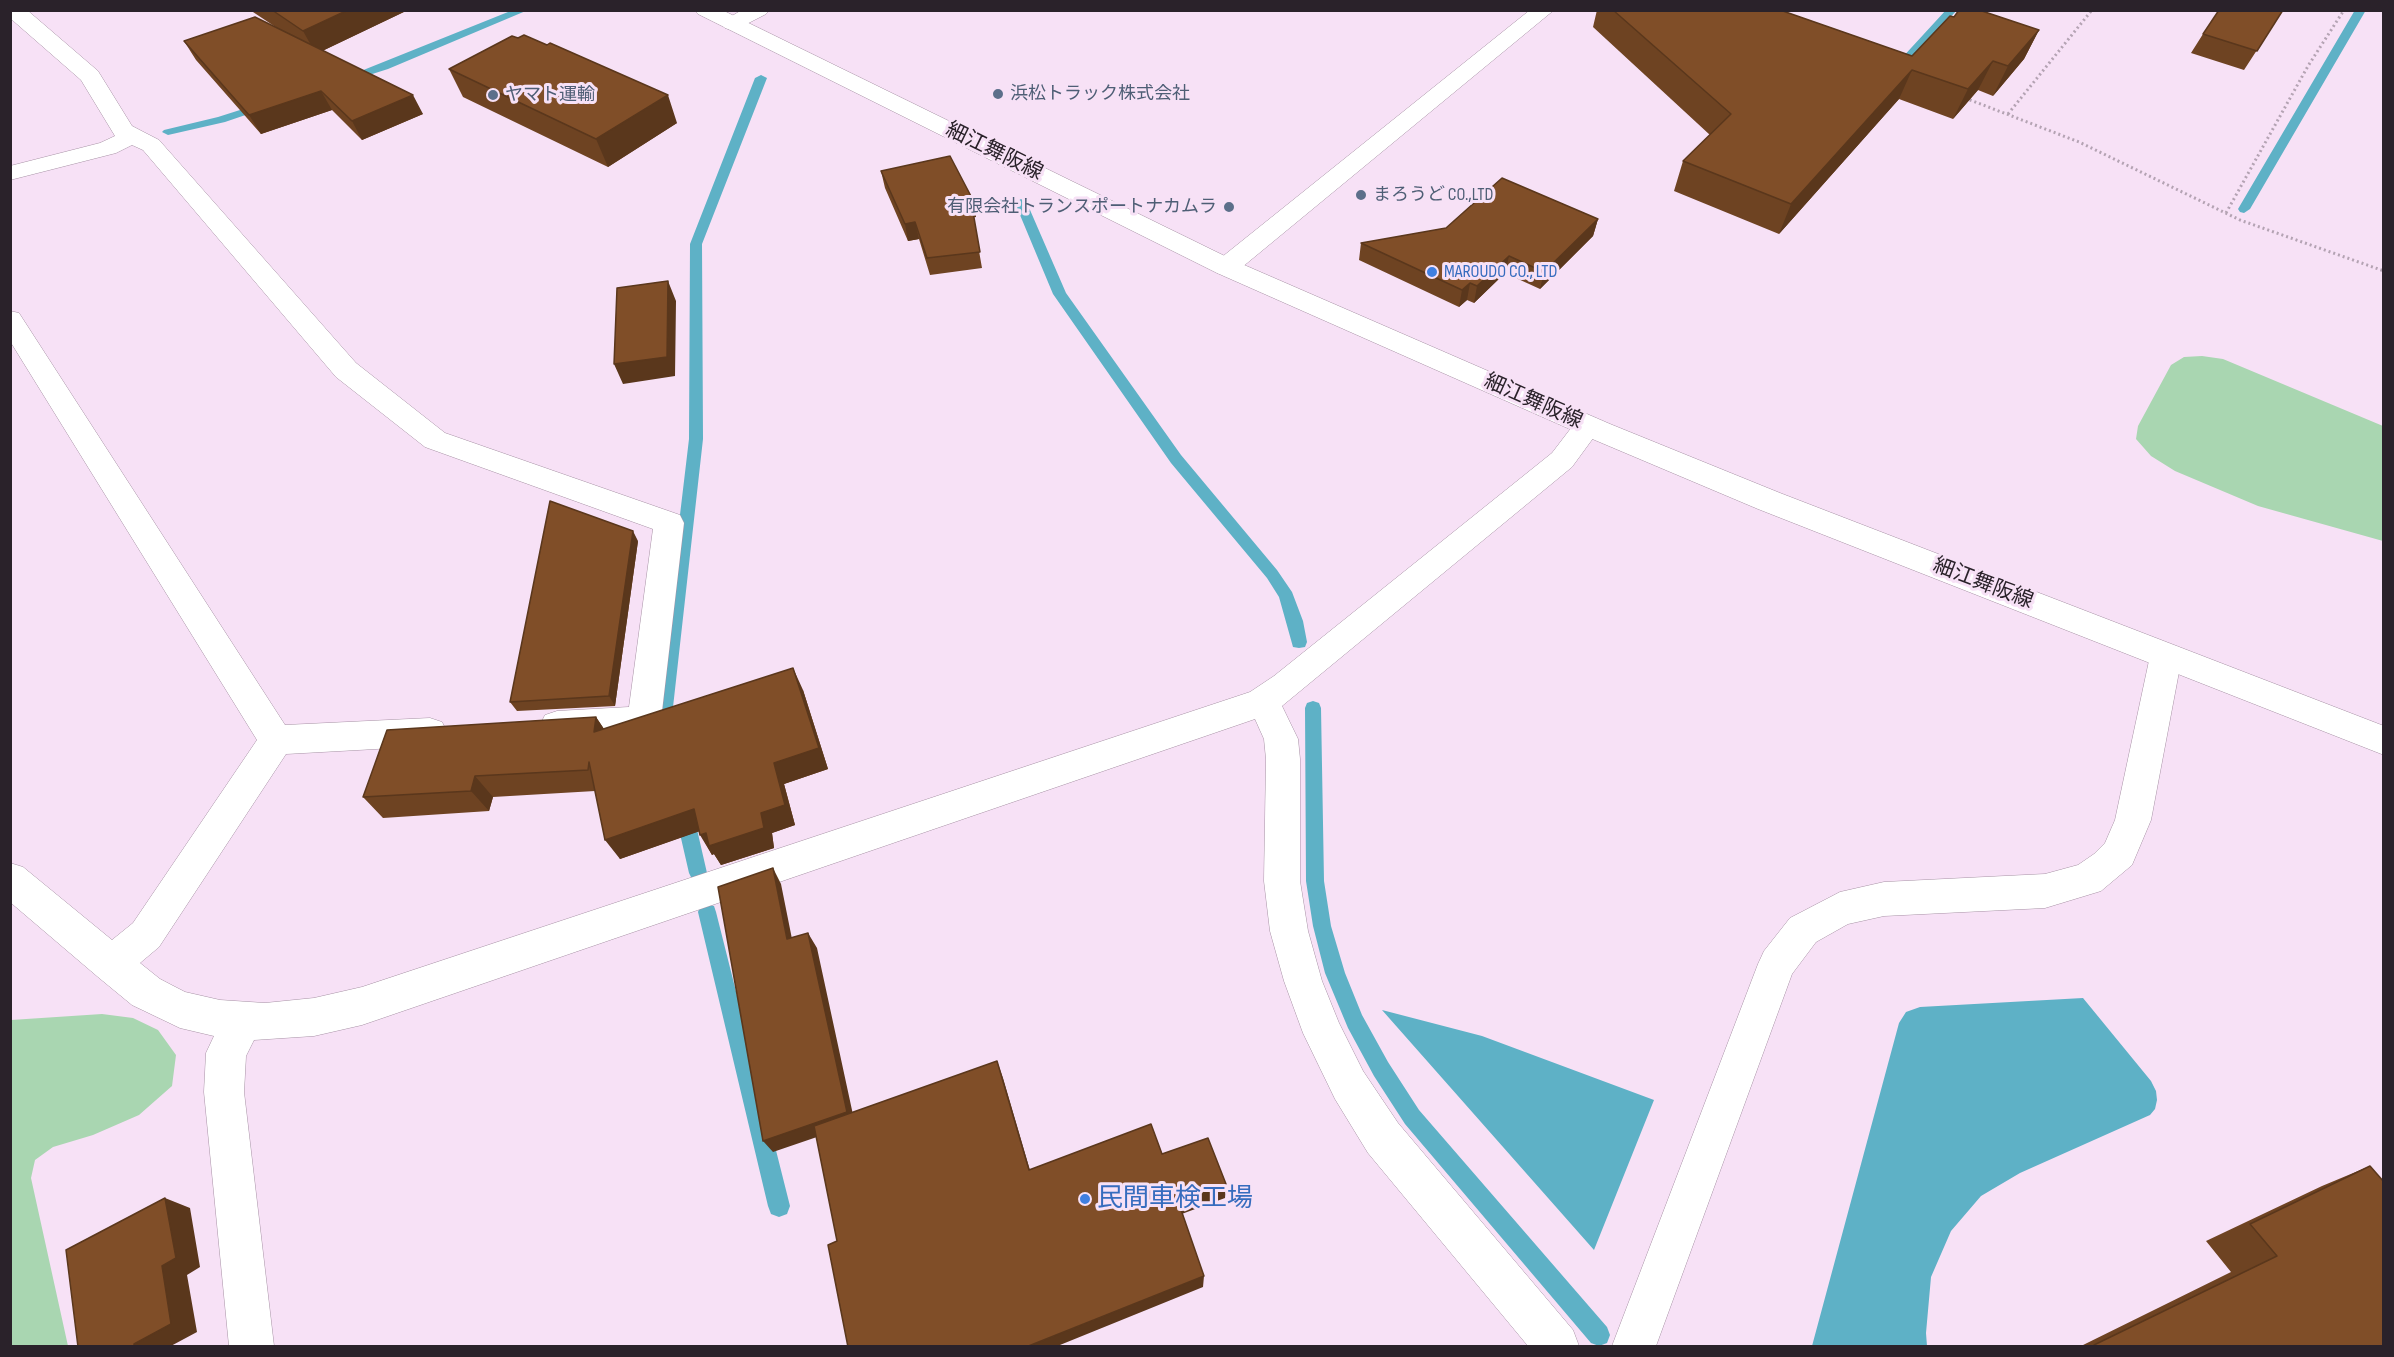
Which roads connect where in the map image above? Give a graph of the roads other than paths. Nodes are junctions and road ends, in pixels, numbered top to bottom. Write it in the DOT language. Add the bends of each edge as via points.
graph roads {
  1 [pos="14,10"];
  2 [pos="705,10"];
  3 [pos="759,10"];
  4 [pos="1544,10"];
  5 [pos="732,24"];
  6 [pos="132,136"];
  7 [pos="10,173"];
  8 [pos="1226,267"];
  9 [pos="10,318"];
  10 [pos="1587,426"];
  11 [pos="2166,656"];
  12 [pos="1262,702"];
  13 [pos="525,727"];
  14 [pos="454,730"];
  15 [pos="276,740"];
  16 [pos="2384,741"];
  17 [pos="10,879"];
  18 [pos="111,964"];
  19 [pos="243,1021"];
  20 [pos="251,1347"];
  21 [pos="1557,1347"];
  22 [pos="1634,1347"];
  1 -- 6 [label="street" via="83,69 123,131"];
  2 -- 5 [label="street, 細江舞阪線"];
  3 -- 5 [label="street"];
  4 -- 8 [label="street"];
  5 -- 8 [label="street, 細江舞阪線"];
  6 -- 7 [label="street" via="108,148"];
  6 -- 13 [label="street" via="151,145 346,370 435,440 669,523 644,720"];
  8 -- 10 [label="street, 細江舞阪線"];
  9 -- 15 [label="street"];
  10 -- 11 [label="street, 細江舞阪線"];
  10 -- 12 [label="street" via="1562,460"];
  11 -- 16 [label="street, 細江舞阪線"];
  11 -- 22 [label="street" via="2133,820 2119,854 2107,865 2088,879 2045,891 1884,899 1840,909 1803,930 1777,964"];
  12 -- 19 [label="street" via="362,1006 314,1017"];
  12 -- 21 [label="street" via="1281,739 1282,881 1289,931 1323,1033 1349,1085 1383,1138"];
  14 -- 15 [label="street"];
  15 -- 18 [label="street" via="147,935"];
  17 -- 18 [label="street"];
  18 -- 19 [label="street" via="146,993 180,1009"];
  19 -- 20 [label="street" via="226,1053 224,1092"];
}
